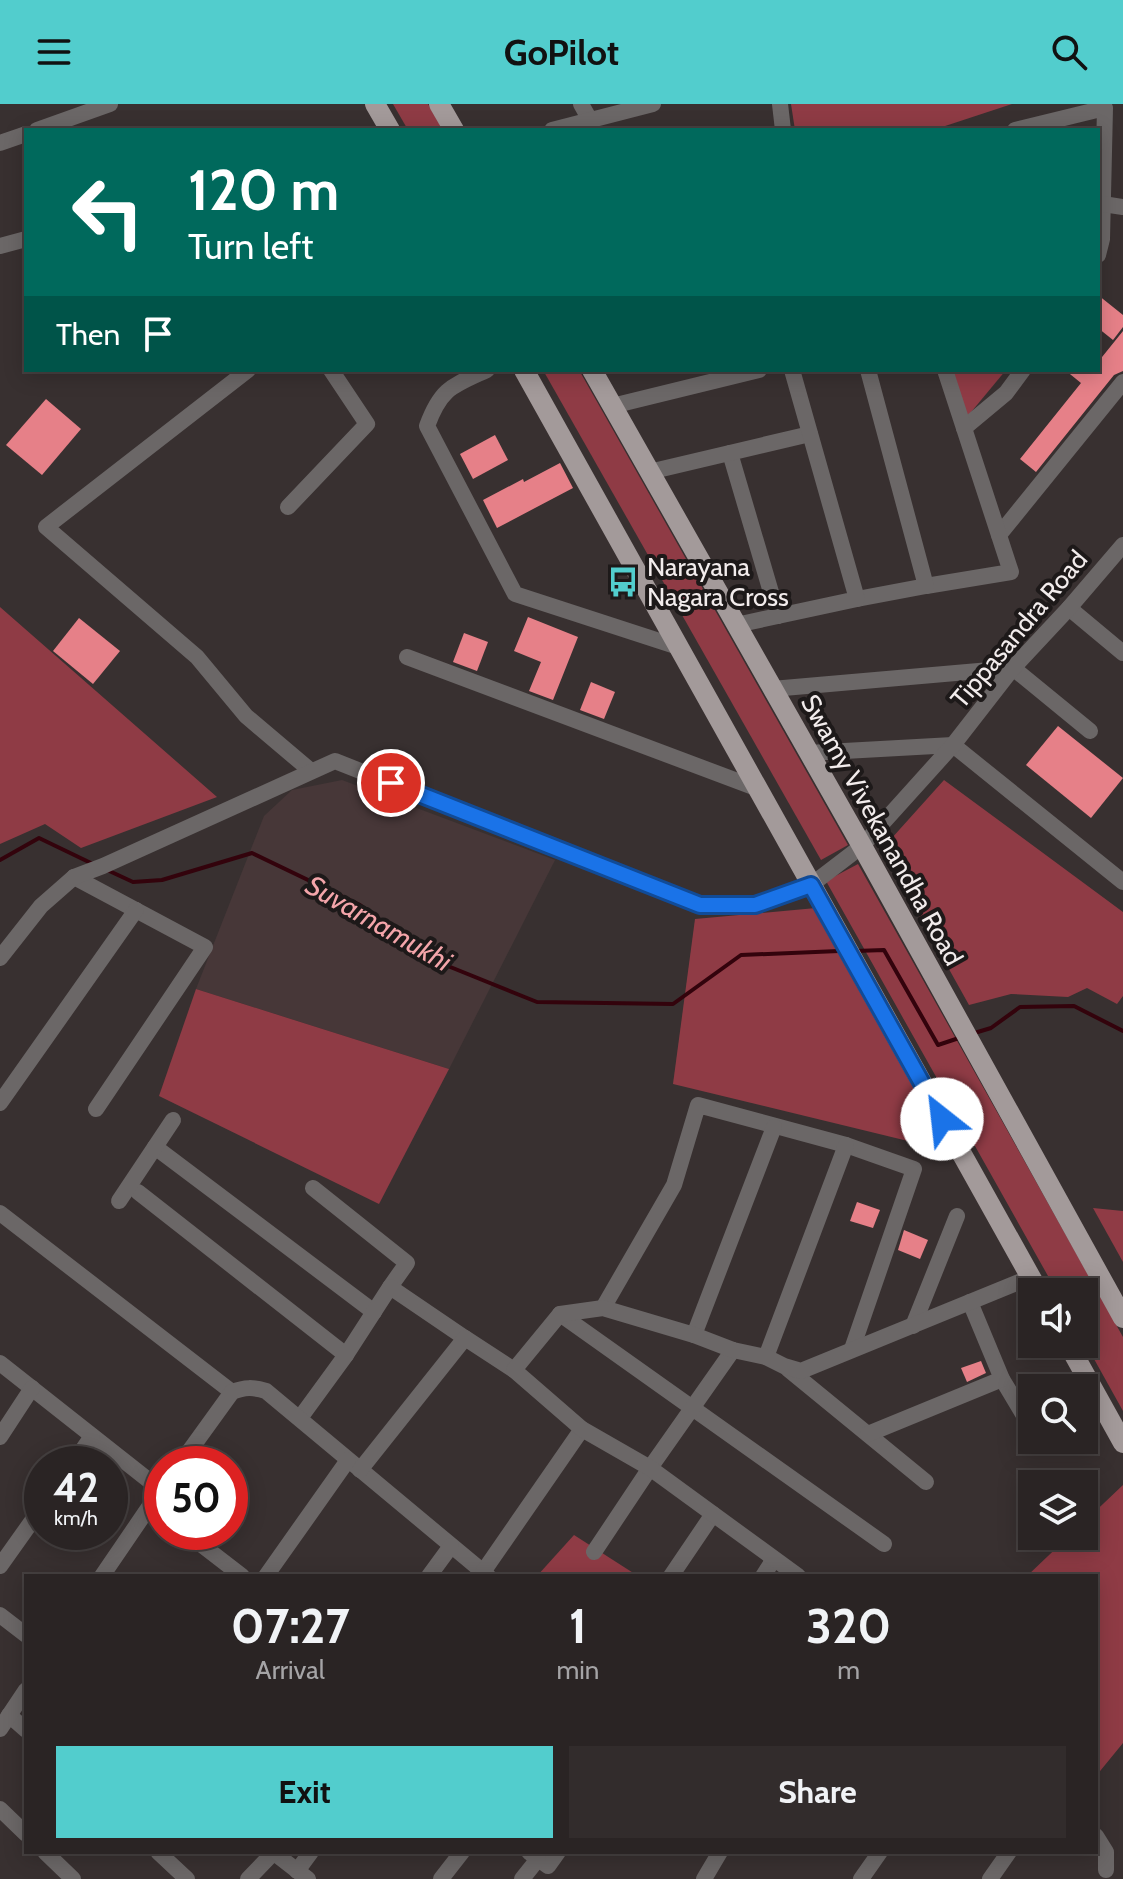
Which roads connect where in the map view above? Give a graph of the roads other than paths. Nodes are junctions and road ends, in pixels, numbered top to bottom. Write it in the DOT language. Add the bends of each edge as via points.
graph roads {
  1 [pos="110,104"];
  2 [pos="375,104"];
  3 [pos="439,104"];
  4 [pos="581,104"];
  5 [pos="653,104"];
  6 [pos="780,104"];
  7 [pos="1105,106"];
  8 [pos="1123,109"];
  9 [pos="590,120"];
  10 [pos="43,128"];
  11 [pos="389,128"];
  12 [pos="453,128"];
  13 [pos="560,128"];
  14 [pos="783,128"];
  15 [pos="1022,128"];
  16 [pos="24,135"];
  17 [pos="0,143"];
  18 [pos="1100,204"];
  19 [pos="1123,207"];
  20 [pos="24,240"];
  21 [pos="0,246"];
  22 [pos="1100,247"];
  23 [pos="245,372"];
  24 [pos="332,372"];
  25 [pos="483,372"];
  26 [pos="525,372"];
  27 [pos="593,372"];
  28 [pos="751,372"];
  29 [pos="793,372"];
  30 [pos="869,372"];
  31 [pos="946,372"];
  32 [pos="1022,372"];
  33 [pos="1123,382"];
  34 [pos="612,406"];
  35 [pos="964,428"];
  36 [pos="810,434"];
  37 [pos="730,453"];
  38 [pos="649,472"];
  39 [pos="288,507"];
  40 [pos="999,535"];
  41 [pos="1123,545"];
  42 [pos="926,586"];
  43 [pos="857,599"];
  44 [pos="1069,608"];
  45 [pos="778,616"];
  46 [pos="736,625"];
  47 [pos="678,647"];
  48 [pos="1123,653"];
  49 [pos="407,657"];
  50 [pos="1013,668"];
  51 [pos="772,689"];
  52 [pos="1090,731"];
  53 [pos="953,745"];
  54 [pos="808,753"];
  55 [pos="311,771"];
  56 [pos="756,788"];
  57 [pos="862,846"];
  58 [pos="75,876"];
  59 [pos="1123,882"];
  60 [pos="811,885"];
  61 [pos="136,910"];
  62 [pos="0,958"];
  63 [pos="0,1103"];
  64 [pos="96,1109"];
  65 [pos="173,1120"];
  66 [pos="774,1127"];
  67 [pos="846,1145"];
  68 [pos="155,1147"];
  69 [pos="313,1188"];
  70 [pos="138,1192"];
  71 [pos="119,1201"];
  72 [pos="0,1213"];
  73 [pos="957,1216"];
  74 [pos="1031,1278"];
  75 [pos="390,1287"];
  76 [pos="1018,1289"];
  77 [pos="970,1302"];
  78 [pos="603,1308"];
  79 [pos="374,1312"];
  80 [pos="560,1314"];
  81 [pos="1123,1318"];
  82 [pos="913,1326"];
  83 [pos="694,1335"];
  84 [pos="465,1338"];
  85 [pos="852,1349"];
  86 [pos="733,1350"];
  87 [pos="346,1355"];
  88 [pos="766,1357"];
  89 [pos="1076,1358"];
  90 [pos="0,1363"];
  91 [pos="784,1366"];
  92 [pos="514,1370"];
  93 [pos="1002,1379"];
  94 [pos="32,1388"];
  95 [pos="232,1392"];
  96 [pos="1018,1406"];
  97 [pos="693,1409"];
  98 [pos="300,1418"];
  99 [pos="582,1429"];
  100 [pos="868,1434"];
  101 [pos="92,1436"];
  102 [pos="0,1437"];
  103 [pos="1123,1443"];
  104 [pos="85,1446"];
  105 [pos="193,1446"];
  106 [pos="354,1465"];
  107 [pos="650,1468"];
  108 [pos="144,1476"];
  109 [pos="926,1482"];
  110 [pos="713,1514"];
  111 [pos="144,1525"];
  112 [pos="24,1532"];
  113 [pos="884,1544"];
  114 [pos="451,1546"];
  115 [pos="206,1550"];
  116 [pos="594,1552"];
  117 [pos="774,1559"];
  118 [pos="0,1566"];
  119 [pos="231,1572"];
  120 [pos="104,1574"];
  121 [pos="268,1574"];
  122 [pos="430,1574"];
  123 [pos="486,1574"];
  124 [pos="672,1574"];
  125 [pos="764,1574"];
  126 [pos="795,1574"];
  127 [pos="0,1615"];
  128 [pos="24,1633"];
  129 [pos="24,1693"];
  130 [pos="5,1722"];
  131 [pos="24,1729"];
  132 [pos="0,1809"];
  133 [pos="24,1832"];
  134 [pos="1098,1839"];
  135 [pos="47,1854"];
  136 [pos="160,1854"];
  137 [pos="271,1854"];
  138 [pos="276,1854"];
  139 [pos="310,1854"];
  140 [pos="460,1854"];
  141 [pos="557,1854"];
  142 [pos="719,1854"];
  143 [pos="879,1854"];
  144 [pos="1008,1854"];
  145 [pos="534,1856"];
  146 [pos="302,1875"];
  147 [pos="1108,1876"];
  148 [pos="73,1879"];
  149 [pos="187,1879"];
  150 [pos="248,1879"];
  151 [pos="441,1879"];
  152 [pos="522,1879"];
  153 [pos="704,1879"];
  154 [pos="861,1879"];
  155 [pos="990,1879"];
  1 -- 10 [label="street"];
  2 -- 11 [label="main road"];
  3 -- 12 [label="main road"];
  4 -- 9 [label="street"];
  5 -- 9 [label="street"];
  6 -- 14 [label="street"];
  7 -- 8 [label="street"];
  7 -- 15 [label="street"];
  7 -- 18 [label="street"];
  9 -- 13 [label="street"];
  16 -- 17 [label="street"];
  18 -- 19 [label="street"];
  18 -- 22 [label="street"];
  20 -- 21 [label="street"];
  23 -- 55 [label="street" via="46,527 197,657 246,716"];
  24 -- 39 [label="street" via="367,424"];
  25 -- 47 [label="street" via="446,391 427,426 515,594"];
  26 -- 47 [label="main road"];
  27 -- 34 [label="main road, Swamy Vivekanandha Road"];
  28 -- 34 [label="street"];
  29 -- 36 [label="street"];
  30 -- 42 [label="street"];
  31 -- 35 [label="street"];
  32 -- 35 [label="street" via="1006,393"];
  33 -- 40 [label="street"];
  34 -- 38 [label="main road, Swamy Vivekanandha Road"];
  35 -- 40 [label="street"];
  36 -- 37 [label="street"];
  36 -- 43 [label="street"];
  37 -- 38 [label="street"];
  37 -- 45 [label="street"];
  38 -- 46 [label="main road, Swamy Vivekanandha Road"];
  40 -- 42 [label="street" via="1011,572"];
  41 -- 44 [label="street, Tippasandra Road"];
  42 -- 43 [label="street"];
  43 -- 45 [label="street"];
  44 -- 48 [label="street"];
  44 -- 50 [label="street, Tippasandra Road"];
  45 -- 46 [label="street"];
  46 -- 51 [label="main road, Swamy Vivekanandha Road"];
  47 -- 56 [label="main road"];
  49 -- 56 [label="street"];
  50 -- 51 [label="street"];
  50 -- 52 [label="street"];
  50 -- 53 [label="street, Tippasandra Road"];
  51 -- 54 [label="main road, Swamy Vivekanandha Road"];
  53 -- 54 [label="street"];
  53 -- 57 [label="street, Tippasandra Road"];
  53 -- 59 [label="street"];
  54 -- 57 [label="main road, Swamy Vivekanandha Road"];
  55 -- 58 [label="street, Tippasandra Road"];
  55 -- 60 [label="street, Tippasandra Road" via="335,761 700,905 755,905"];
  56 -- 60 [label="main road"];
  57 -- 60 [label="street, Tippasandra Road"];
  57 -- 81 [label="main road, Swamy Vivekanandha Road"];
  58 -- 61 [label="street"];
  58 -- 62 [label="street" via="41,906"];
  60 -- 74 [label="main road"];
  61 -- 63 [label="street"];
  61 -- 64 [label="street" via="205,947"];
  65 -- 68 [label="street"];
  66 -- 67 [label="street"];
  66 -- 78 [label="street" via="698,1105 674,1185"];
  66 -- 83 [label="street"];
  67 -- 85 [label="street" via="914,1169"];
  67 -- 88 [label="street"];
  68 -- 71 [label="street"];
  68 -- 79 [label="street"];
  69 -- 75 [label="street" via="407,1263"];
  70 -- 87 [label="street"];
  72 -- 95 [label="street"];
  73 -- 82 [label="street"];
  75 -- 79 [label="street"];
  75 -- 84 [label="street"];
  76 -- 77 [label="street"];
  77 -- 82 [label="street"];
  77 -- 93 [label="street"];
  78 -- 80 [label="street"];
  78 -- 83 [label="street"];
  79 -- 87 [label="street"];
  80 -- 92 [label="street"];
  80 -- 97 [label="street"];
  82 -- 85 [label="street"];
  83 -- 86 [label="street"];
  84 -- 92 [label="street"];
  84 -- 106 [label="street"];
  85 -- 91 [label="street" via="801,1371"];
  86 -- 88 [label="street"];
  86 -- 97 [label="street"];
  87 -- 98 [label="street"];
  88 -- 91 [label="street"];
  89 -- 103 [label="main road"];
  90 -- 94 [label="street"];
  91 -- 100 [label="street"];
  92 -- 99 [label="street"];
  93 -- 96 [label="street"];
  93 -- 100 [label="street"];
  94 -- 101 [label="street"];
  94 -- 102 [label="street"];
  95 -- 98 [label="street" via="254,1387 266,1391"];
  95 -- 105 [label="street"];
  97 -- 107 [label="street"];
  97 -- 113 [label="street"];
  98 -- 106 [label="street"];
  99 -- 107 [label="street"];
  99 -- 123 [label="street"];
  100 -- 109 [label="street"];
  101 -- 104 [label="street"];
  101 -- 108 [label="street"];
  106 -- 114 [label="street"];
  106 -- 121 [label="street"];
  107 -- 110 [label="street"];
  107 -- 116 [label="street"];
  110 -- 117 [label="street"];
  110 -- 124 [label="street"];
  111 -- 120 [label="street"];
  112 -- 118 [label="street"];
  114 -- 122 [label="street"];
  114 -- 123 [label="street"];
  115 -- 119 [label="street"];
  117 -- 125 [label="street"];
  117 -- 126 [label="street"];
  127 -- 128 [label="street"];
  129 -- 130 [label="street"];
  130 -- 131 [label="street"];
  132 -- 133 [label="street"];
  134 -- 147 [label="street" via="1106,1852"];
  135 -- 148 [label="street"];
  136 -- 149 [label="street"];
  137 -- 150 [label="street"];
  138 -- 146 [label="street"];
  139 -- 146 [label="street"];
  140 -- 151 [label="street"];
  141 -- 145 [label="street" via="548,1866"];
  142 -- 153 [label="street"];
  143 -- 154 [label="street"];
  144 -- 155 [label="street"];
  145 -- 152 [label="street"];
}
